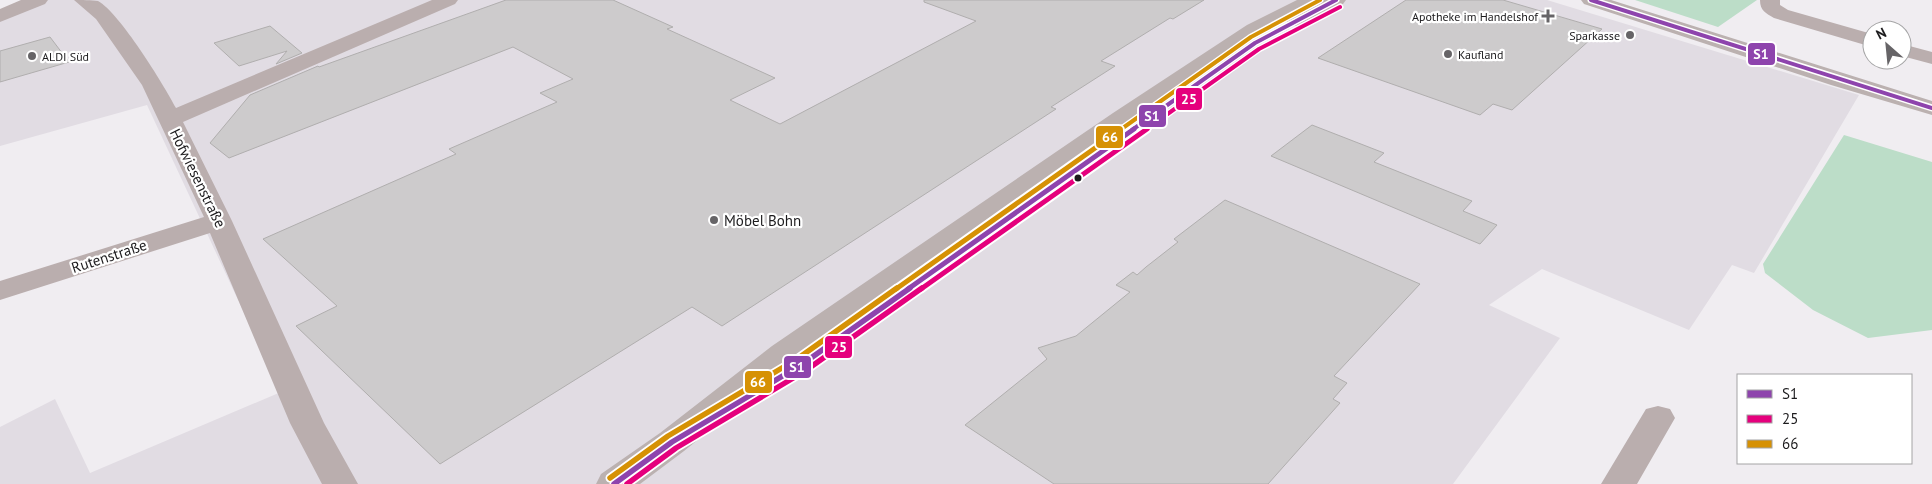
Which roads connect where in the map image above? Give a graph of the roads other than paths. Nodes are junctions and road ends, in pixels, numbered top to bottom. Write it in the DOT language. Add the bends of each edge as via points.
graph roads {
  1 [pos="38,0"];
  2 [pos="84,0"];
  3 [pos="448,0"];
  4 [pos="1312,0"];
  5 [pos="1336,0"];
  6 [pos="1591,0"];
  7 [pos="1610,0"];
  8 [pos="1770,0"];
  9 [pos="0,16"];
  10 [pos="1862,38"];
  11 [pos="1912,53"];
  12 [pos="1932,58"];
  13 [pos="1932,100"];
  14 [pos="1932,108"];
  15 [pos="170,119"];
  16 [pos="219,221"];
  17 [pos="0,291"];
  18 [pos="1658,418"];
  19 [pos="672,442"];
  20 [pos="340,484"];
  21 [pos="614,484"];
  22 [pos="1619,484"];
  1 -- 9 [label="street"];
  2 -- 15 [label="street" via="103,15 153,85"];
  3 -- 15 [label="street, Hofwiesenstraße"];
  4 -- 19 [label="main road" via="1254,29 1144,101 783,354"];
  5 -- 19 [label="main road" via="1255,43 801,364"];
  6 -- 14 [label="main road"];
  7 -- 13 [label="main road"];
  8 -- 10 [label="street" via="1770,7 1781,14"];
  11 -- 12 [label="street"];
  15 -- 16 [label="street, Hofwiesenstraße"];
  16 -- 17 [label="street, Rutenstraße"];
  16 -- 20 [label="street, Hofwiesenstraße" via="307,423"];
  18 -- 22 [label="street"];
  19 -- 21 [label="main road"];
}
